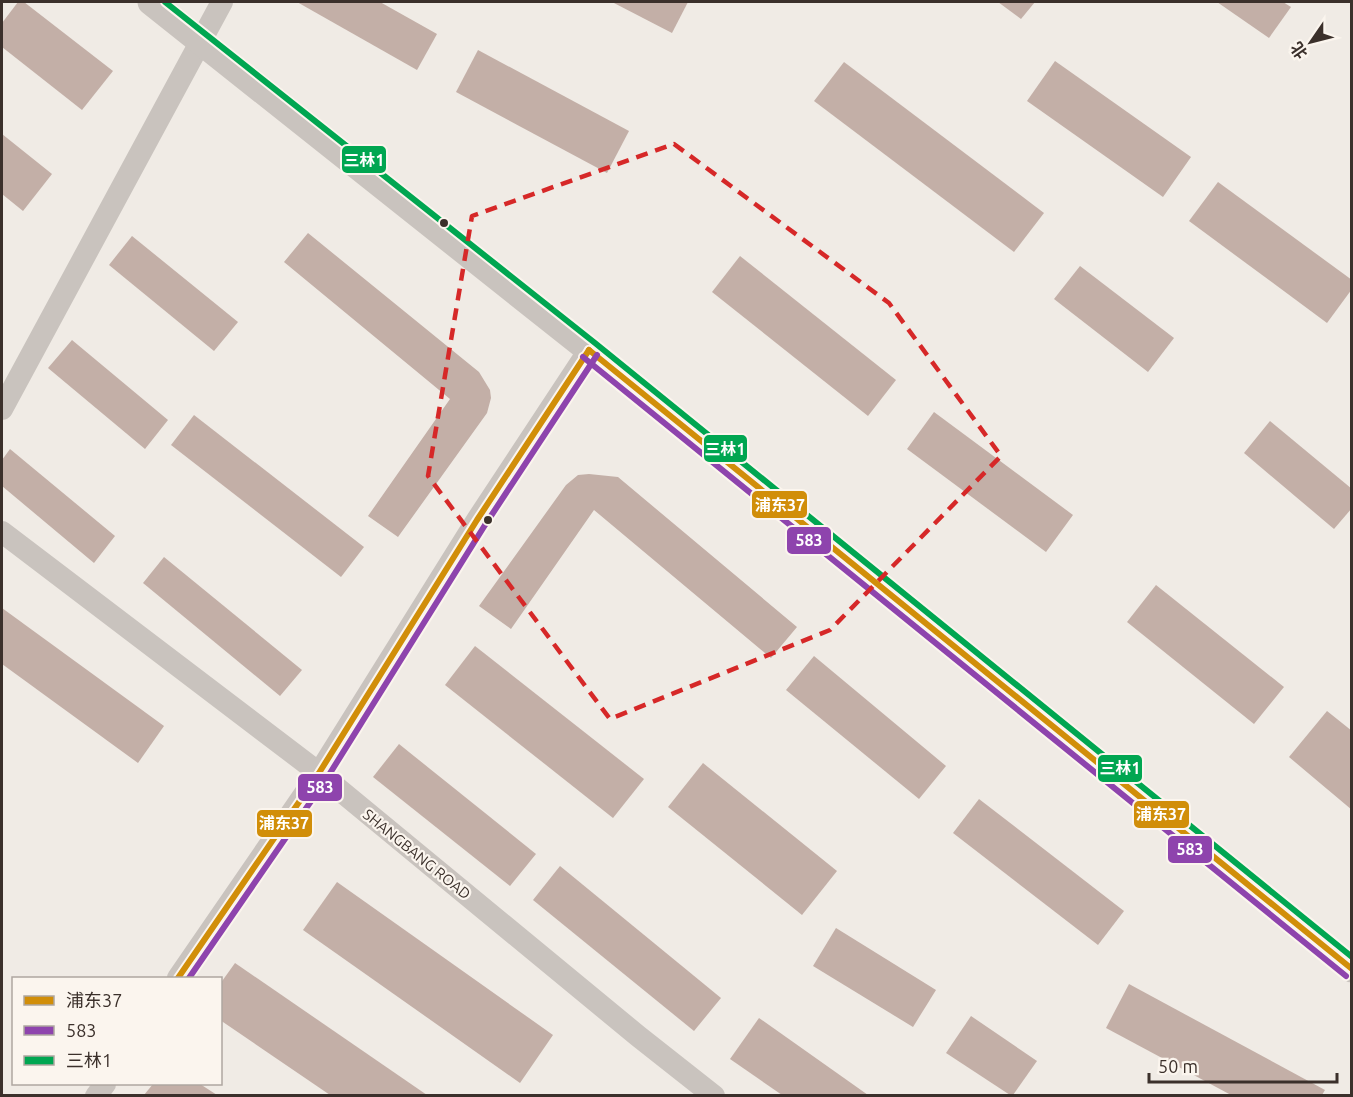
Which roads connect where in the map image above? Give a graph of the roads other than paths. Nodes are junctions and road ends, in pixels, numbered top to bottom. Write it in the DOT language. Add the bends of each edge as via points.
graph roads {
  1 [pos="151,2"];
  2 [pos="222,2"];
  3 [pos="201,42"];
  4 [pos="589,350"];
  5 [pos="2,409"];
  6 [pos="2,532"];
  7 [pos="319,773"];
  8 [pos="1352,969"];
  9 [pos="179,977"];
  10 [pos="714,1095"];
  1 -- 3 [label="street"];
  2 -- 3 [label="street"];
  3 -- 4 [label="street"];
  3 -- 5 [label="street"];
  4 -- 7 [label="street"];
  4 -- 8 [label="street"];
  6 -- 7 [label="street, SHANGBANG ROAD"];
  7 -- 9 [label="street"];
  7 -- 10 [label="street, SHANGBANG ROAD"];
}
